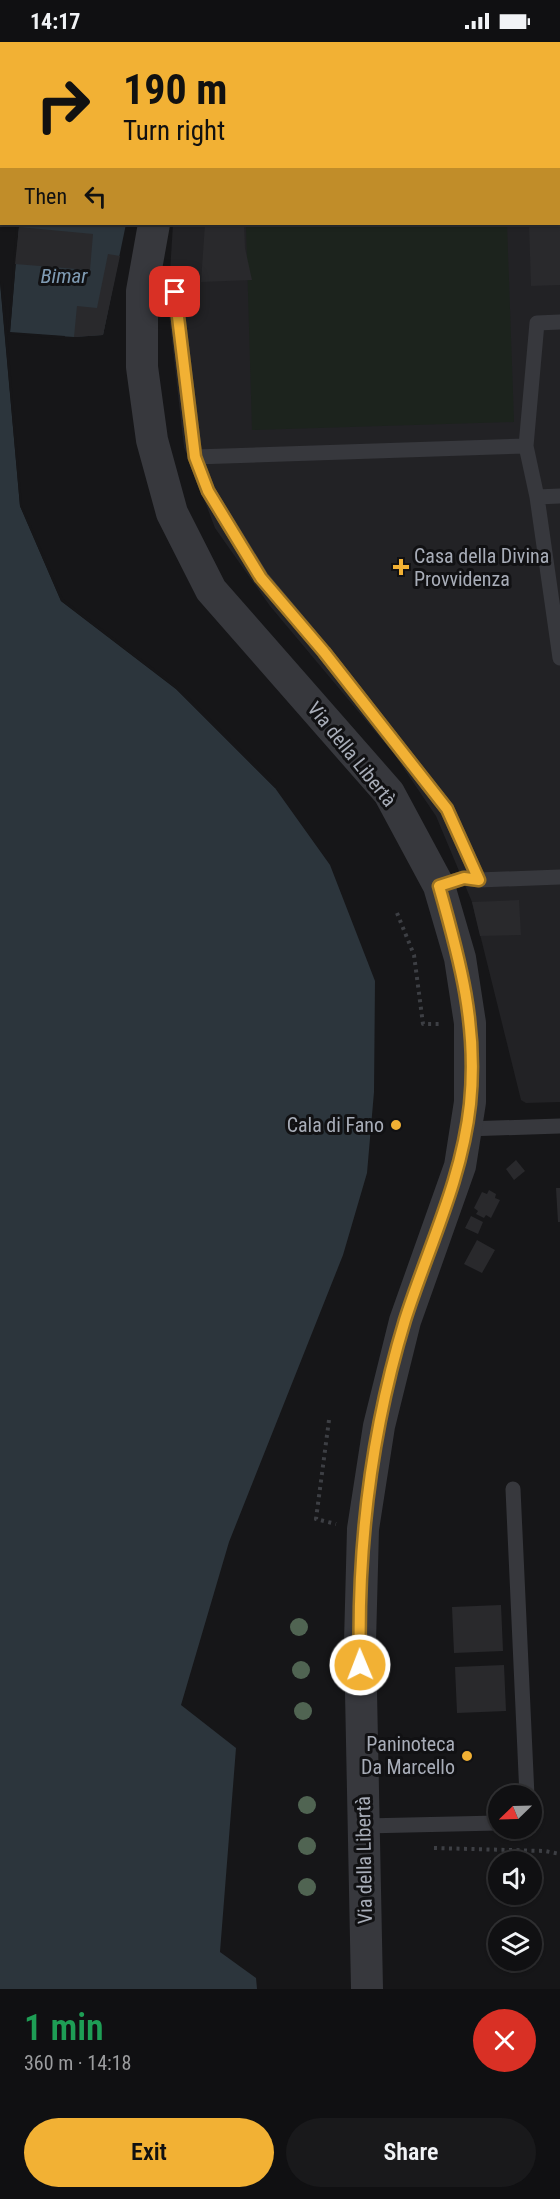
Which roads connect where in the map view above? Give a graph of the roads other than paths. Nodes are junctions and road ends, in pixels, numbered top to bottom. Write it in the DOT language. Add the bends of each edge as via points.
graph roads {
  1 [pos="154,225"];
  2 [pos="175,292"];
  3 [pos="560,322"];
  4 [pos="526,446"];
  5 [pos="195,457"];
  6 [pos="560,496"];
  7 [pos="537,497"];
  8 [pos="558,632"];
  9 [pos="560,658"];
  10 [pos="560,877"];
  11 [pos="479,880"];
  12 [pos="439,886"];
  13 [pos="560,1126"];
  14 [pos="466,1129"];
  15 [pos="513,1490"];
  16 [pos="526,1785"];
  17 [pos="488,1823"];
  18 [pos="364,1826"];
  19 [pos="367,1989"];
  1 -- 12 [label="street, Via della Libertà" via="142,291 142,367 152,440 172,513 211,590 389,794"];
  2 -- 5 [label="lane"];
  3 -- 4 [label="lane" via="537,323"];
  4 -- 5 [label="lane"];
  4 -- 7 [label="lane"];
  5 -- 11 [label="lane" via="208,491 261,578 447,809"];
  6 -- 7 [label="lane"];
  7 -- 8 [label="lane"];
  8 -- 9 [label="lane"];
  10 -- 11 [label="lane"];
  11 -- 12 [label="lane" via="464,878"];
  12 -- 14 [label="street, Via della Libertà" via="460,958 471,1023"];
  13 -- 14 [label="lane"];
  14 -- 18 [label="street, Via della Libertà" via="460,1166 405,1321 379,1426 363,1529 360,1642"];
  15 -- 16 [label="lane"];
  17 -- 18 [label="lane"];
  18 -- 19 [label="street, Via della Libertà"];
}
